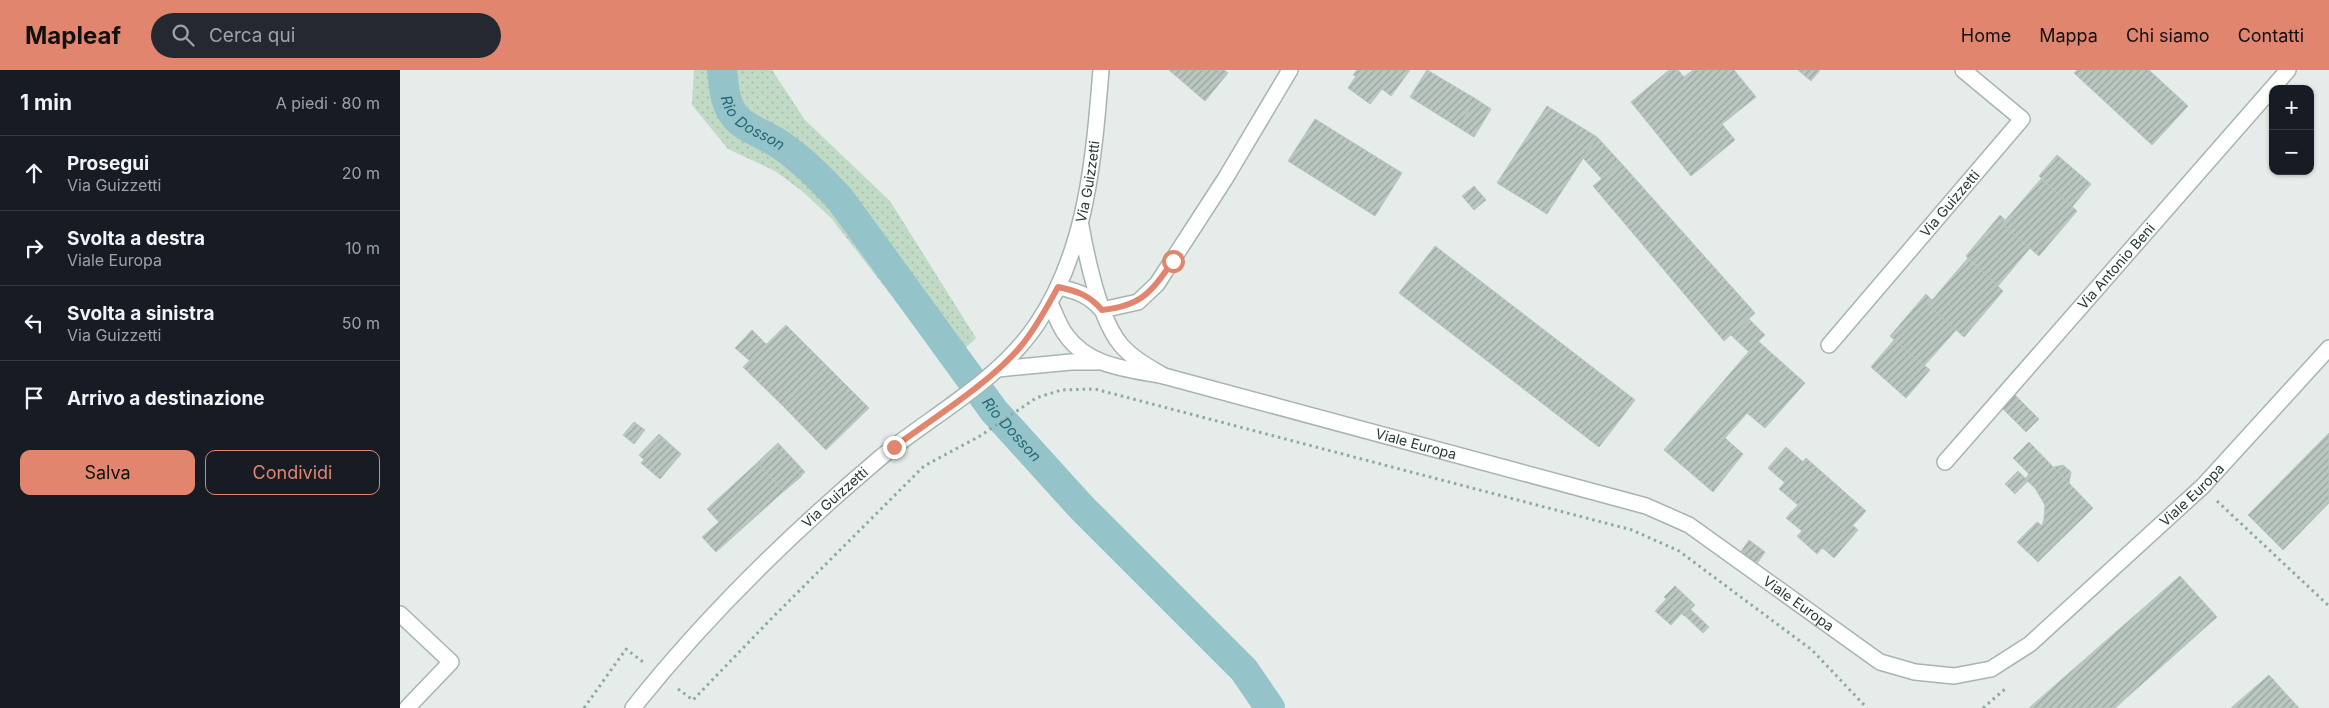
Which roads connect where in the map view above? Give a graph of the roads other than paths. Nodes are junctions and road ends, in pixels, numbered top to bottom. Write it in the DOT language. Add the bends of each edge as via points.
graph roads {
  1 [pos="1101,70"];
  2 [pos="1290,70"];
  3 [pos="1963,70"];
  4 [pos="2288,70"];
  5 [pos="1080,222"];
  6 [pos="1058,287"];
  7 [pos="1050,303"];
  8 [pos="1102,310"];
  9 [pos="1829,345"];
  10 [pos="2329,348"];
  11 [pos="1098,362"];
  12 [pos="998,369"];
  13 [pos="1164,376"];
  14 [pos="1945,462"];
  15 [pos="400,614"];
  16 [pos="407,708"];
  17 [pos="633,708"];
  1 -- 5 [label="street, Via Guizzetti" via="1093,159"];
  2 -- 8 [label="street" via="1157,284 1138,302"];
  3 -- 9 [label="street, Via Guizzetti" via="2022,120"];
  4 -- 14 [label="street, Via Antonio Beni"];
  5 -- 6 [label="street, Via Guizzetti"];
  5 -- 8 [label="street, Viale Europa" via="1087,262"];
  6 -- 7 [label="street, Via Guizzetti"];
  6 -- 8 [label="street, Viale Europa" via="1081,292"];
  7 -- 11 [label="street, Viale Europa" via="1065,334"];
  7 -- 12 [label="street, Via Guizzetti" via="1020,347"];
  8 -- 13 [label="street, Viale Europa" via="1120,344 1135,359"];
  10 -- 13 [label="street, Viale Europa" via="2203,486 2030,644 1991,668 1954,676 1915,672 1880,662 1689,525 1668,514 1618,497"];
  11 -- 12 [label="street, Viale Europa"];
  11 -- 13 [label="street, Viale Europa"];
  12 -- 17 [label="street, Via Guizzetti" via="894,447 794,533 684,647"];
  15 -- 16 [label="street" via="451,662"];
}
